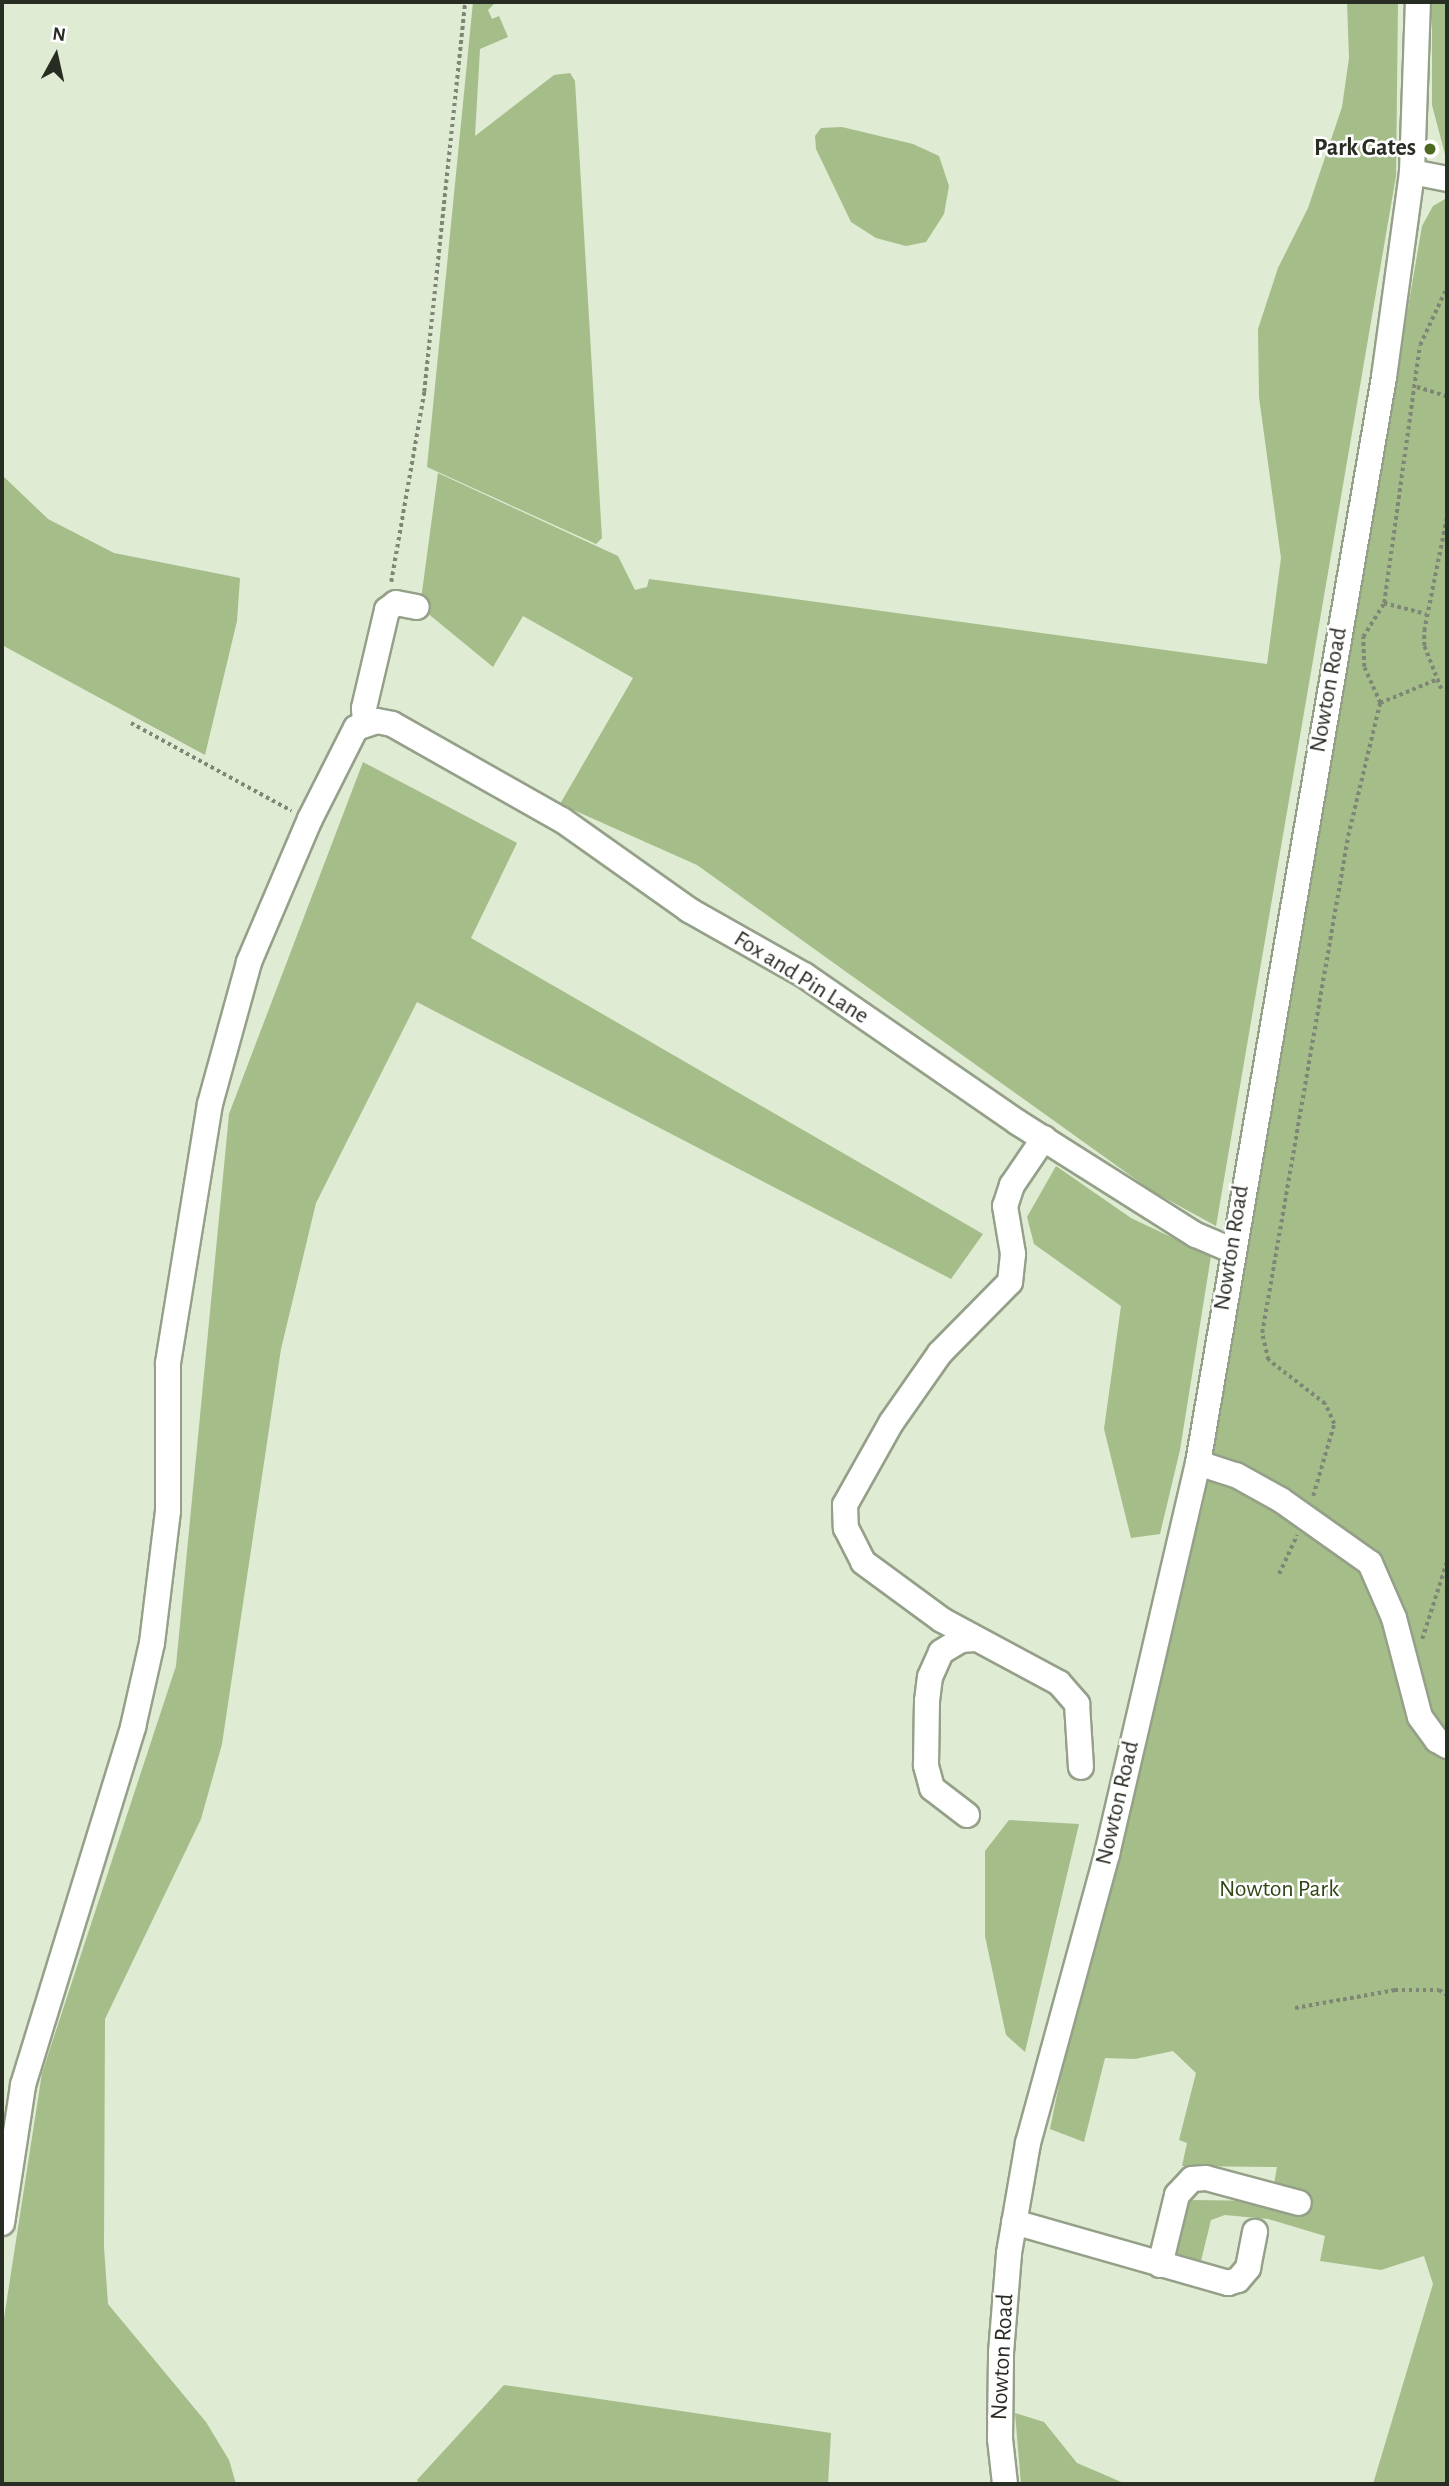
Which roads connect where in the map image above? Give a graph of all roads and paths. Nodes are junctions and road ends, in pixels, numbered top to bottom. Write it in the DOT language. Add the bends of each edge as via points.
graph roads {
  1 [pos="465,2"];
  2 [pos="1418,2"];
  3 [pos="1412,172"];
  4 [pos="1447,179"];
  5 [pos="1447,287"];
  6 [pos="1417,387"];
  7 [pos="1447,396"];
  8 [pos="1447,516"];
  9 [pos="1384,603"];
  10 [pos="417,607"];
  11 [pos="387,610"];
  12 [pos="1427,614"];
  13 [pos="1438,679"];
  14 [pos="1441,688"];
  15 [pos="1380,703"];
  16 [pos="131,723"];
  17 [pos="365,723"];
  18 [pos="314,812"];
  19 [pos="1044,1138"];
  20 [pos="1231,1250"];
  21 [pos="1198,1463"];
  22 [pos="1305,1517"];
  23 [pos="1447,1561"];
  24 [pos="1279,1574"];
  25 [pos="942,1620"];
  26 [pos="975,1639"];
  27 [pos="941,1652"];
  28 [pos="1409,1677"];
  29 [pos="1447,1746"];
  30 [pos="1081,1767"];
  31 [pos="967,1815"];
  32 [pos="1447,1995"];
  33 [pos="1295,2008"];
  34 [pos="1299,2203"];
  35 [pos="1014,2222"];
  36 [pos="2,2223"];
  37 [pos="1255,2232"];
  38 [pos="1160,2265"];
  39 [pos="1005,2484"];
  1 -- 11 [label="path" via="424,392"];
  2 -- 3 [label="street, Nowton Road"];
  3 -- 4 [label="street"];
  3 -- 20 [label="street, Nowton Road" via="1384,377"];
  5 -- 6 [label="path" via="1420,345"];
  6 -- 7 [label="path"];
  6 -- 9 [label="path" via="1397,488"];
  8 -- 12 [label="path"];
  9 -- 12 [label="path"];
  9 -- 15 [label="path" via="1363,637 1364,667"];
  10 -- 11 [label="street" via="397,603"];
  11 -- 17 [label="street" via="364,708"];
  12 -- 13 [label="path" via="1423,646"];
  13 -- 14 [label="path"];
  13 -- 15 [label="path"];
  15 -- 22 [label="path" via="1349,836 1262,1332 1268,1360 1325,1404 1334,1424 1325,1465"];
  16 -- 18 [label="path" via="298,814"];
  17 -- 18 [label="street" via="356,728"];
  17 -- 19 [label="street, Fox and Pin Lane" via="392,724 562,820 689,910 804,975"];
  18 -- 36 [label="street" via="250,962 211,1104 168,1363 168,1511 152,1643 132,1727 23,2085"];
  19 -- 20 [label="street, Fox and Pin Lane" via="1196,1235"];
  19 -- 25 [label="street" via="1012,1185 1005,1206 1013,1254 1010,1282 940,1353 872,1454 845,1505 846,1528 863,1562"];
  20 -- 21 [label="street, Nowton Road"];
  21 -- 22 [label="street" via="1236,1475"];
  21 -- 35 [label="street, Nowton Road" via="1107,1854 1028,2143"];
  22 -- 24 [label="path"];
  22 -- 28 [label="street" via="1370,1563 1394,1618"];
  23 -- 28 [label="path"];
  25 -- 26 [label="street"];
  25 -- 27 [label="street" via="946,1629"];
  26 -- 27 [label="street" via="961,1640"];
  26 -- 30 [label="street" via="1059,1683 1077,1704"];
  27 -- 31 [label="street" via="930,1676 926,1765 932,1788"];
  28 -- 29 [label="street" via="1420,1717"];
  32 -- 33 [label="path" via="1431,1989 1395,1990"];
  34 -- 38 [label="street" via="1206,2178 1192,2179 1177,2195"];
  35 -- 38 [label="street"];
  35 -- 39 [label="street, Nowton Road" via="1001,2353 1000,2440"];
  37 -- 38 [label="street" via="1248,2268 1238,2280 1215,2281"];
}
